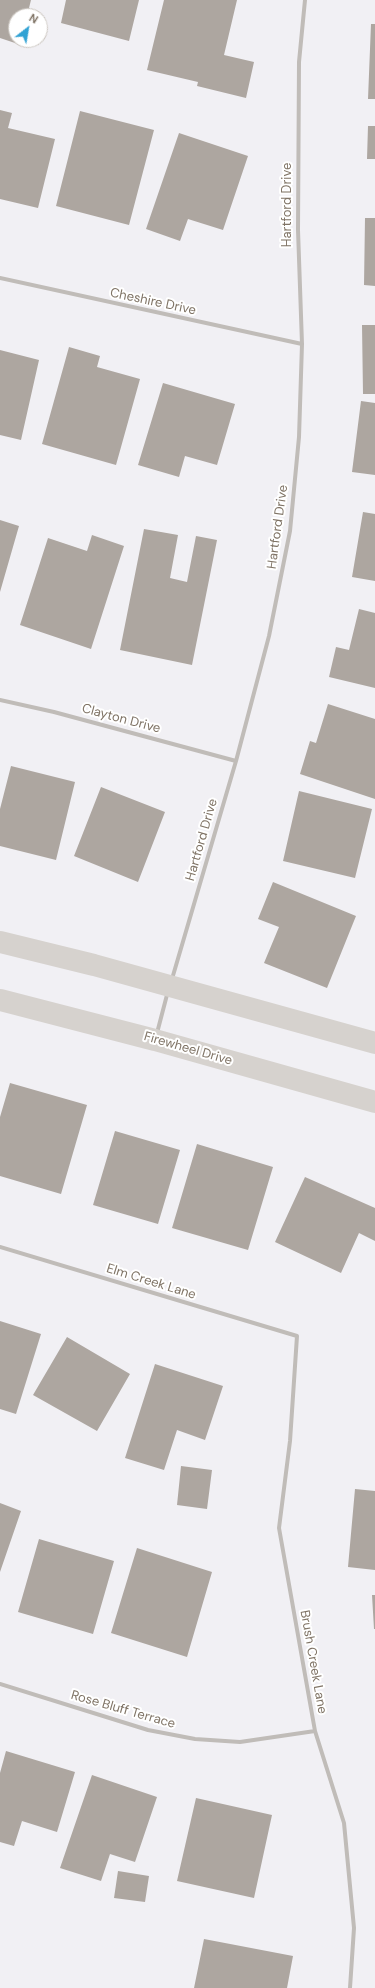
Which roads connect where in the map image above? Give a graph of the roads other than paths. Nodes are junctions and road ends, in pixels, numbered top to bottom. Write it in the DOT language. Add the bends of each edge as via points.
graph roads {
  1 [pos="305,0"];
  2 [pos="0,278"];
  3 [pos="302,344"];
  4 [pos="0,700"];
  5 [pos="236,761"];
  6 [pos="0,942"];
  7 [pos="170,986"];
  8 [pos="0,1000"];
  9 [pos="155,1040"];
  10 [pos="375,1043"];
  11 [pos="375,1102"];
  12 [pos="0,1247"];
  13 [pos="297,1336"];
  14 [pos="0,1684"];
  15 [pos="315,1731"];
  16 [pos="350,1988"];
  1 -- 3 [label="street, Hartford Drive" via="299,62 298,230"];
  2 -- 3 [label="street, Cheshire Drive"];
  3 -- 5 [label="street, Hartford Drive" via="299,437 290,531 269,636"];
  4 -- 5 [label="street, Clayton Drive"];
  5 -- 7 [label="street, Hartford Drive"];
  6 -- 7 [label="street"];
  7 -- 9 [label="street, Hartford Drive"];
  7 -- 10 [label="street"];
  8 -- 9 [label="street, Firewheel Drive"];
  9 -- 11 [label="street, Firewheel Drive"];
  12 -- 13 [label="street, Elm Creek Lane"];
  13 -- 15 [label="street, Brush Creek Lane" via="290,1441 279,1528"];
  14 -- 15 [label="street, Rose Bluff Terrace" via="148,1730 194,1739 240,1742"];
  15 -- 16 [label="street, Brush Creek Lane" via="344,1823 354,1928"];
}
